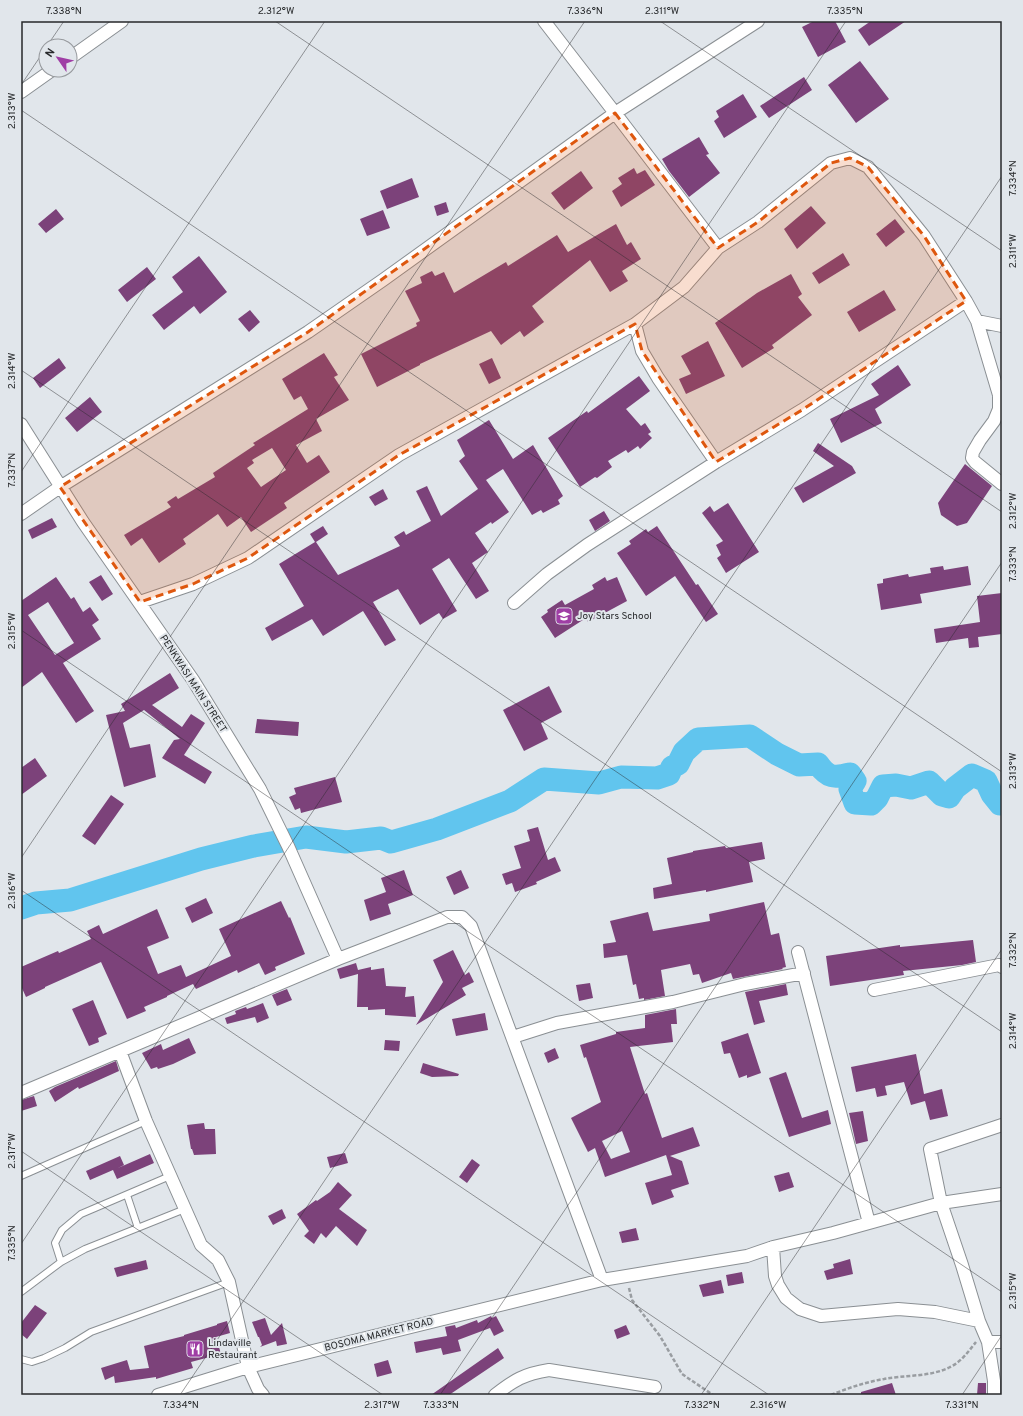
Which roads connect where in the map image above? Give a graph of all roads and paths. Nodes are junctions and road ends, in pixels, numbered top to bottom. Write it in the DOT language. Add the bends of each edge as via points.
graph roads {
  1 [pos="122,21"];
  2 [pos="544,21"];
  3 [pos="758,21"];
  4 [pos="78,52"];
  5 [pos="41,78"];
  6 [pos="21,92"];
  7 [pos="616,113"];
  8 [pos="718,248"];
  9 [pos="966,301"];
  10 [pos="977,322"];
  11 [pos="636,324"];
  12 [pos="1002,326"];
  13 [pos="21,424"];
  14 [pos="716,462"];
  15 [pos="1002,484"];
  16 [pos="60,487"];
  17 [pos="21,514"];
  18 [pos="140,602"];
  19 [pos="514,603"];
  20 [pos="798,952"];
  21 [pos="338,959"];
  22 [pos="1002,967"];
  23 [pos="804,973"];
  24 [pos="874,990"];
  25 [pos="513,1037"];
  26 [pos="120,1051"];
  27 [pos="21,1093"];
  28 [pos="146,1121"];
  29 [pos="1002,1125"];
  30 [pos="21,1176"];
  31 [pos="170,1176"];
  32 [pos="127,1194"];
  33 [pos="1002,1194"];
  34 [pos="941,1203"];
  35 [pos="185,1209"];
  36 [pos="869,1223"];
  37 [pos="138,1228"];
  38 [pos="773,1247"];
  39 [pos="61,1262"];
  40 [pos="626,1277"];
  41 [pos="602,1280"];
  42 [pos="229,1282"];
  43 [pos="21,1292"];
  44 [pos="983,1331"];
  45 [pos="1002,1342"];
  46 [pos="21,1358"];
  47 [pos="248,1368"];
  48 [pos="655,1387"];
  49 [pos="158,1395"];
  50 [pos="263,1395"];
  51 [pos="495,1395"];
  52 [pos="713,1395"];
  53 [pos="831,1395"];
  54 [pos="994,1395"];
  1 -- 4 [label="street"];
  2 -- 7 [label="street"];
  3 -- 7 [label="street"];
  5 -- 6 [label="street"];
  7 -- 8 [label="street"];
  7 -- 16 [label="street" via="308,332"];
  8 -- 9 [label="street" via="758,222 832,163 850,158 868,167 880,181 924,236"];
  8 -- 11 [label="street" via="684,287"];
  9 -- 10 [label="street"];
  9 -- 14 [label="street" via="802,410"];
  10 -- 12 [label="street"];
  10 -- 15 [label="street" via="999,395 999,409 994,421 972,452 972,458"];
  11 -- 14 [label="street" via="642,352"];
  11 -- 18 [label="street" via="398,455 248,558 193,584"];
  13 -- 16 [label="street, PENKWASI MAIN STREET"];
  14 -- 19 [label="street" via="587,545 547,574"];
  16 -- 17 [label="street"];
  16 -- 18 [label="street, PENKWASI MAIN STREET"];
  18 -- 21 [label="street, PENKWASI MAIN STREET" via="193,680 260,789"];
  20 -- 23 [label="street"];
  21 -- 25 [label="street" via="447,917 462,917 471,926"];
  21 -- 26 [label="street"];
  22 -- 24 [label="street" via="998,965"];
  23 -- 25 [label="street" via="745,984 673,1002 557,1023"];
  23 -- 36 [label="street"];
  25 -- 41 [label="street"];
  26 -- 27 [label="street"];
  26 -- 28 [label="street"];
  28 -- 30 [label="lane"];
  28 -- 31 [label="street"];
  29 -- 34 [label="street" via="930,1149"];
  31 -- 32 [label="lane"];
  31 -- 35 [label="street"];
  32 -- 37 [label="lane"];
  32 -- 39 [label="lane" via="81,1214 62,1230 55,1243"];
  33 -- 34 [label="street, BOSOMA MARKET ROAD"];
  34 -- 36 [label="street, BOSOMA MARKET ROAD"];
  34 -- 44 [label="street"];
  35 -- 37 [label="lane"];
  35 -- 42 [label="street" via="201,1245 218,1260"];
  36 -- 38 [label="street, BOSOMA MARKET ROAD"];
  37 -- 39 [label="lane" via="85,1249"];
  38 -- 40 [label="street, BOSOMA MARKET ROAD" via="747,1256"];
  38 -- 44 [label="street" via="778,1285 786,1298 800,1309 821,1316 898,1309 935,1312"];
  39 -- 43 [label="lane"];
  40 -- 41 [label="street, BOSOMA MARKET ROAD"];
  40 -- 52 [label="path" via="632,1300 660,1336 682,1374"];
  41 -- 47 [label="street, BOSOMA MARKET ROAD"];
  42 -- 46 [label="lane" via="91,1332 44,1358 32,1362"];
  42 -- 47 [label="street"];
  44 -- 45 [label="street"];
  44 -- 53 [label="path" via="961,1360 950,1368 883,1379"];
  44 -- 54 [label="street" via="994,1381"];
  47 -- 49 [label="street, BOSOMA MARKET ROAD"];
  47 -- 50 [label="street"];
  48 -- 51 [label="street" via="549,1370 531,1373 511,1382"];
}
